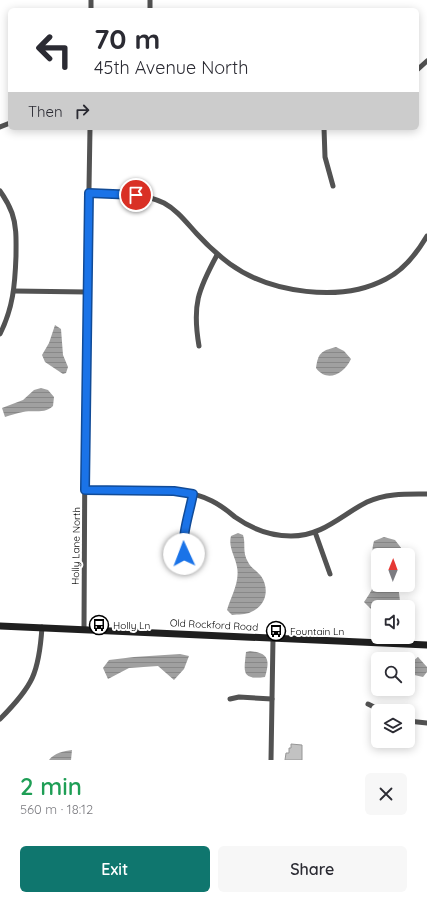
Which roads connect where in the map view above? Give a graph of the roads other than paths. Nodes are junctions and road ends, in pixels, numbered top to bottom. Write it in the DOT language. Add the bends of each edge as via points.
graph roads {
  1 [pos="427,61"];
  2 [pos="419,68"];
  3 [pos="90,130"];
  4 [pos="324,130"];
  5 [pos="333,186"];
  6 [pos="0,191"];
  7 [pos="89,193"];
  8 [pos="427,236"];
  9 [pos="217,254"];
  10 [pos="14,291"];
  11 [pos="87,292"];
  12 [pos="0,334"];
  13 [pos="199,346"];
  14 [pos="85,490"];
  15 [pos="193,494"];
  16 [pos="427,494"];
  17 [pos="315,532"];
  18 [pos="188,566"];
  19 [pos="330,574"];
  20 [pos="0,626"];
  21 [pos="42,627"];
  22 [pos="84,629"];
  23 [pos="273,638"];
  24 [pos="427,645"];
  25 [pos="230,699"];
  26 [pos="272,699"];
  27 [pos="368,704"];
  28 [pos="371,706"];
  29 [pos="0,719"];
  30 [pos="415,722"];
  31 [pos="427,723"];
  32 [pos="271,760"];
  1 -- 2 [label="street"];
  3 -- 7 [label="street, Holly Lane North"];
  4 -- 5 [label="street" via="325,157"];
  6 -- 10 [label="street" via="16,226"];
  7 -- 9 [label="street" via="139,196 163,203 177,212"];
  7 -- 11 [label="street, Holly Lane North"];
  8 -- 9 [label="street" via="410,260 386,279 365,287 334,292 308,292 279,287 238,269"];
  9 -- 13 [label="street" via="198,295 196,314"];
  10 -- 11 [label="street"];
  10 -- 12 [label="street"];
  11 -- 14 [label="street, Holly Lane North"];
  14 -- 15 [label="street" via="174,491"];
  14 -- 22 [label="street, Holly Lane North"];
  15 -- 17 [label="street" via="213,501 249,527 262,532 277,536 307,535"];
  15 -- 18 [label="street" via="183,542"];
  16 -- 17 [label="street" via="401,494 378,498"];
  17 -- 19 [label="street"];
  20 -- 21 [label="street, Old Rockford Road"];
  21 -- 22 [label="street, Old Rockford Road"];
  21 -- 29 [label="street" via="40,656 34,674 24,694"];
  22 -- 23 [label="street, Old Rockford Road"];
  23 -- 24 [label="street, Old Rockford Road"];
  23 -- 26 [label="street"];
  25 -- 26 [label="street"];
  26 -- 32 [label="street"];
  27 -- 28 [label="street"];
  30 -- 31 [label="street"];
}
